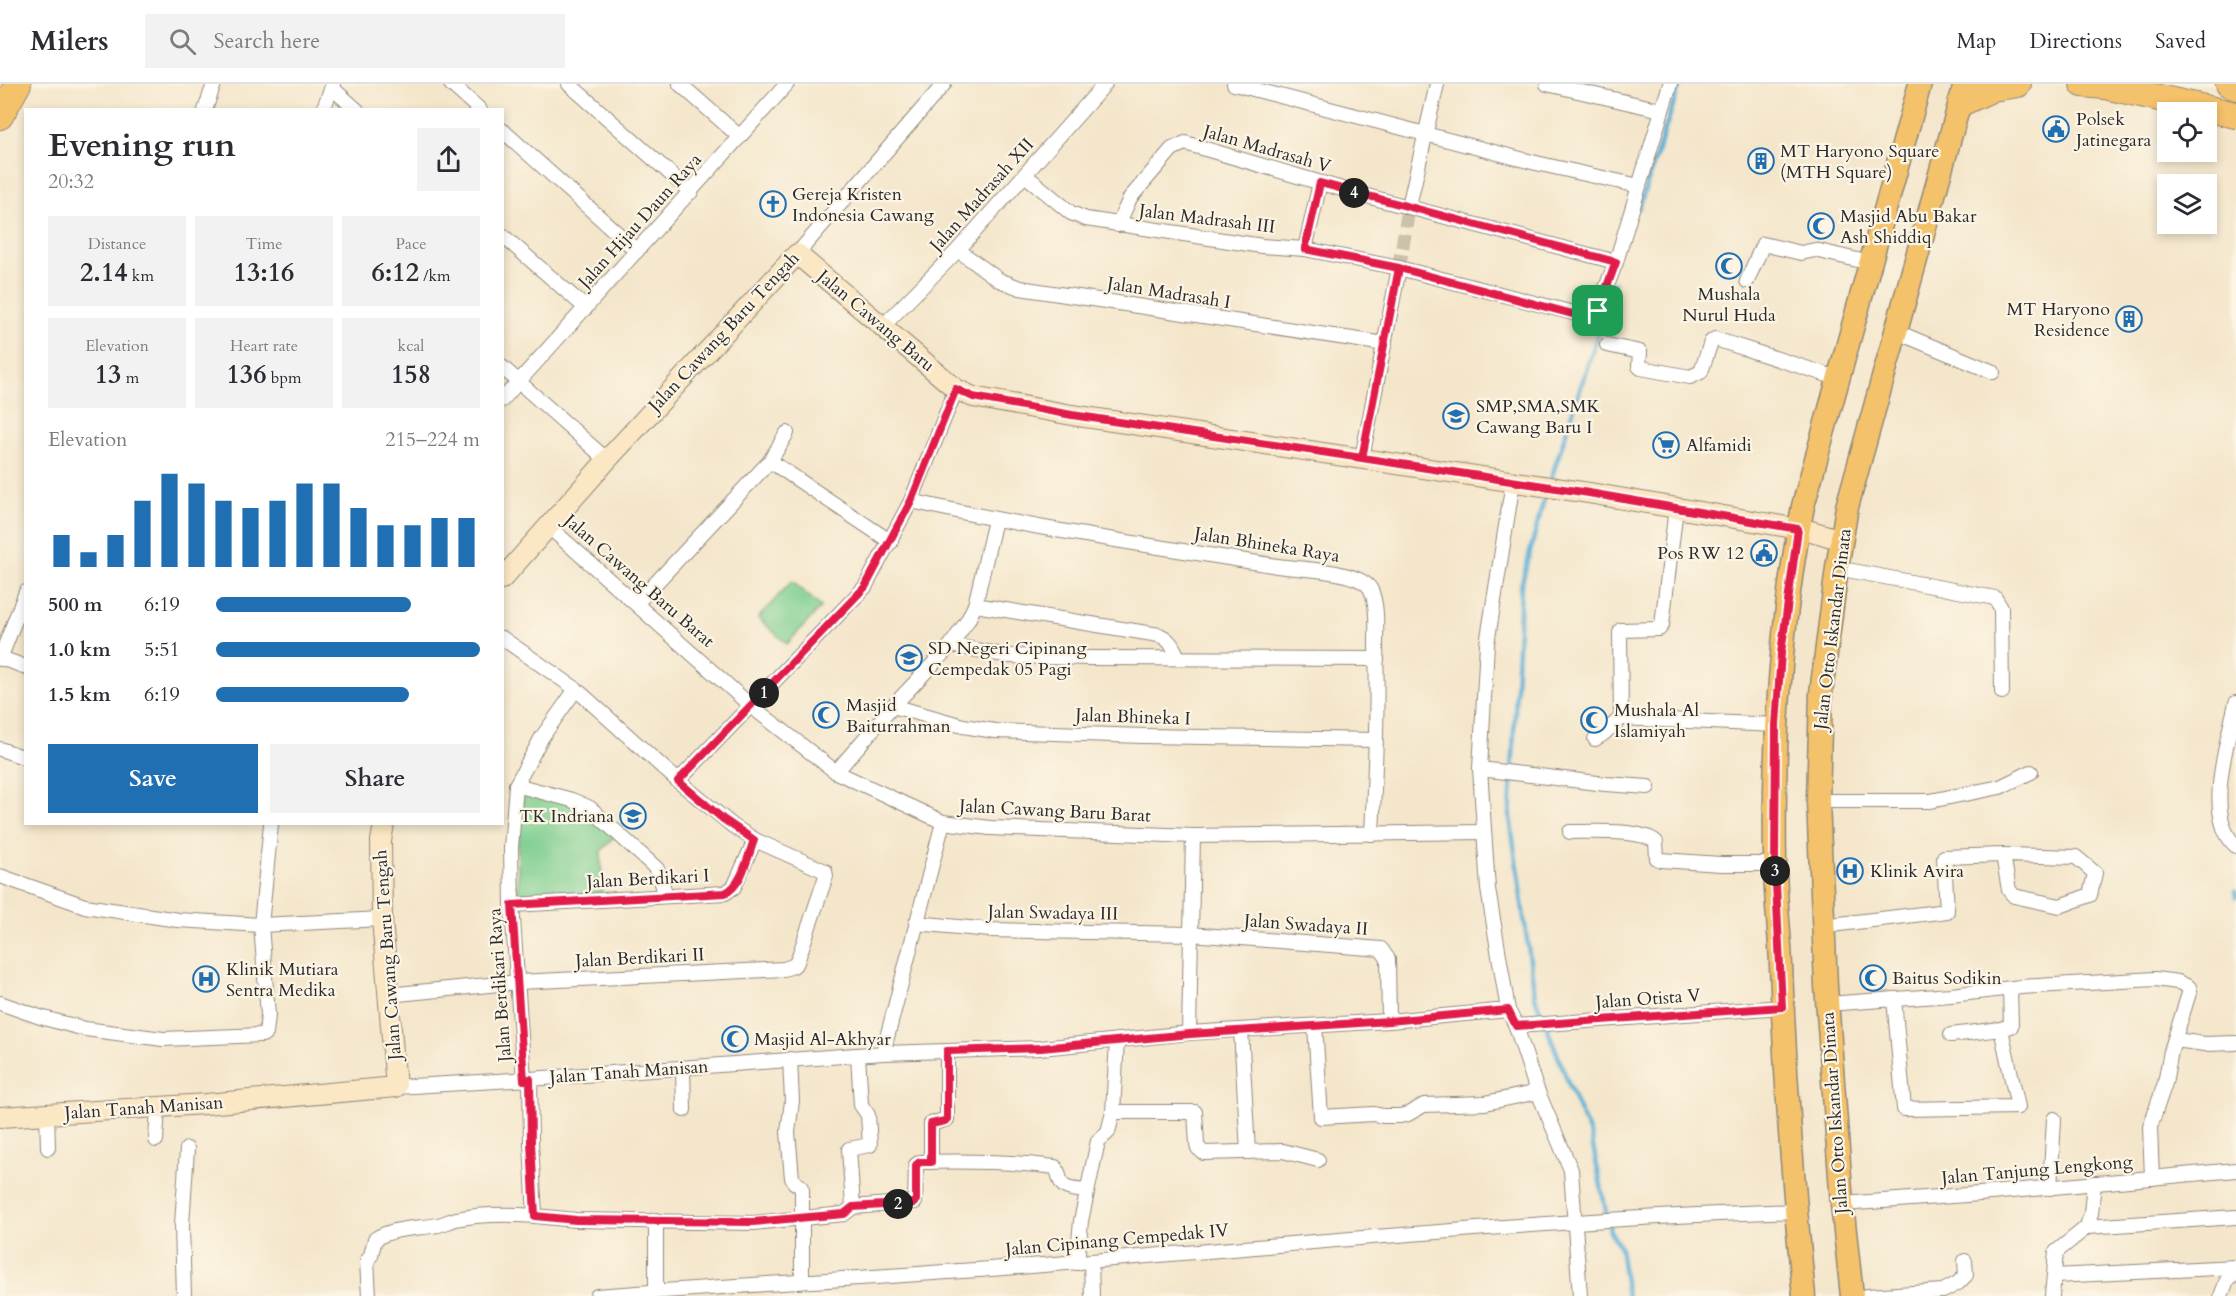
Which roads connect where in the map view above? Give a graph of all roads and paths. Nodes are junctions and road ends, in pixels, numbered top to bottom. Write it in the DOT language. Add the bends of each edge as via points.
graph roads {
  1 [pos="18,84"];
  2 [pos="214,84"];
  3 [pos="451,84"];
  4 [pos="569,84"];
  5 [pos="787,84"];
  6 [pos="944,84"];
  7 [pos="1105,84"];
  8 [pos="1234,84"];
  9 [pos="1437,84"];
  10 [pos="1547,84"];
  11 [pos="1670,84"];
  12 [pos="1920,84"];
  13 [pos="2018,84"];
  14 [pos="2083,84"];
  15 [pos="2229,84"];
  16 [pos="684,85"];
  17 [pos="337,87"];
  18 [pos="2236,87"];
  19 [pos="1963,93"];
  20 [pos="206,108"];
  21 [pos="324,108"];
  22 [pos="355,108"];
  23 [pos="478,108"];
  24 [pos="1661,110"];
  25 [pos="0,116"];
  26 [pos="2236,116"];
  27 [pos="504,132"];
  28 [pos="1425,134"];
  29 [pos="740,137"];
  30 [pos="1025,175"];
  31 [pos="1320,183"];
  32 [pos="1639,186"];
  33 [pos="691,192"];
  34 [pos="1409,206"];
  35 [pos="1119,225"];
  36 [pos="504,237"];
  37 [pos="1305,249"];
  38 [pos="958,250"];
  39 [pos="637,251"];
  40 [pos="796,254"];
  41 [pos="1616,262"];
  42 [pos="1870,263"];
  43 [pos="1399,268"];
  44 [pos="1747,281"];
  45 [pos="586,308"];
  46 [pos="882,327"];
  47 [pos="1897,332"];
  48 [pos="1385,344"];
  49 [pos="1607,345"];
  50 [pos="504,369"];
  51 [pos="1993,372"];
  52 [pos="1837,378"];
  53 [pos="519,382"];
  54 [pos="956,389"];
  55 [pos="504,398"];
  56 [pos="787,433"];
  57 [pos="1362,458"];
  58 [pos="606,460"];
  59 [pos="770,461"];
  60 [pos="1513,482"];
  61 [pos="911,501"];
  62 [pos="1676,508"];
  63 [pos="995,520"];
  64 [pos="548,526"];
  65 [pos="1798,529"];
  66 [pos="1842,540"];
  67 [pos="891,542"];
  68 [pos="1837,568"];
  69 [pos="504,577"];
  70 [pos="24,597"];
  71 [pos="638,603"];
  72 [pos="975,605"];
  73 [pos="504,639"];
  74 [pos="951,645"];
  75 [pos="1178,657"];
  76 [pos="0,659"];
  77 [pos="1377,659"];
  78 [pos="24,666"];
  79 [pos="576,689"];
  80 [pos="2002,692"];
  81 [pos="2236,703"];
  82 [pos="752,706"];
  83 [pos="893,706"];
  84 [pos="1621,718"];
  85 [pos="1776,725"];
  86 [pos="1595,739"];
  87 [pos="1375,740"];
  88 [pos="0,749"];
  89 [pos="24,757"];
  90 [pos="2229,768"];
  91 [pos="1480,769"];
  92 [pos="836,772"];
  93 [pos="2031,772"];
  94 [pos="678,781"];
  95 [pos="516,784"];
  96 [pos="1648,787"];
  97 [pos="1818,801"];
  98 [pos="943,822"];
  99 [pos="271,825"];
  100 [pos="384,825"];
  101 [pos="1483,832"];
  102 [pos="1570,832"];
  103 [pos="1371,834"];
  104 [pos="1192,836"];
  105 [pos="754,840"];
  106 [pos="2236,846"];
  107 [pos="2003,855"];
  108 [pos="1775,864"];
  109 [pos="0,876"];
  110 [pos="666,895"];
  111 [pos="512,905"];
  112 [pos="382,919"];
  113 [pos="916,923"];
  114 [pos="261,925"];
  115 [pos="1823,926"];
  116 [pos="1190,934"];
  117 [pos="518,982"];
  118 [pos="2010,988"];
  119 [pos="388,994"];
  120 [pos="1894,999"];
  121 [pos="0,1003"];
  122 [pos="1827,1004"];
  123 [pos="1782,1007"];
  124 [pos="1508,1010"];
  125 [pos="1389,1021"];
  126 [pos="1315,1026"];
  127 [pos="1516,1026"];
  128 [pos="2001,1029"];
  129 [pos="1241,1030"];
  130 [pos="1190,1034"];
  131 [pos="1951,1035"];
  132 [pos="1117,1040"];
  133 [pos="2175,1040"];
  134 [pos="2236,1043"];
  135 [pos="947,1051"];
  136 [pos="883,1053"];
  137 [pos="858,1055"];
  138 [pos="790,1059"];
  139 [pos="683,1068"];
  140 [pos="527,1079"];
  141 [pos="396,1087"];
  142 [pos="1538,1092"];
  143 [pos="158,1107"];
  144 [pos="684,1110"];
  145 [pos="1113,1112"];
  146 [pos="46,1114"];
  147 [pos="0,1117"];
  148 [pos="2054,1119"];
  149 [pos="156,1140"];
  150 [pos="48,1148"];
  151 [pos="187,1149"];
  152 [pos="1248,1152"];
  153 [pos="1318,1160"];
  154 [pos="931,1162"];
  155 [pos="2236,1170"];
  156 [pos="2152,1178"];
  157 [pos="2094,1183"];
  158 [pos="2050,1188"];
  159 [pos="1087,1191"];
  160 [pos="1842,1204"];
  161 [pos="853,1207"];
  162 [pos="1796,1211"];
  163 [pos="535,1216"];
  164 [pos="2236,1217"];
  165 [pos="802,1219"];
  166 [pos="656,1220"];
  167 [pos="1576,1223"];
  168 [pos="2087,1227"];
  169 [pos="1965,1261"];
  170 [pos="1084,1262"];
  171 [pos="2236,1267"];
  172 [pos="2236,1274"];
  173 [pos="2054,1276"];
  174 [pos="802,1281"];
  175 [pos="660,1293"];
  176 [pos="184,1296"];
  177 [pos="369,1296"];
  178 [pos="597,1296"];
  179 [pos="1092,1296"];
  180 [pos="1580,1296"];
  181 [pos="1804,1296"];
  182 [pos="1852,1296"];
  183 [pos="1867,1296"];
  184 [pos="2052,1296"];
  185 [pos="2221,1296"];
  1 -- 25 [label="highway"];
  2 -- 20 [label="street"];
  3 -- 23 [label="street"];
  4 -- 33 [label="street"];
  5 -- 29 [label="street, Jalan Hijau Daun Raya"];
  6 -- 40 [label="street, Jalan Cawang Baru Tengah"];
  7 -- 30 [label="street, Jalan Madrasah XII"];
  8 -- 28 [label="street"];
  9 -- 28 [label="street"];
  10 -- 24 [label="street"];
  11 -- 24 [label="street"];
  12 -- 42 [label="main road"];
  13 -- 19 [label="highway"];
  14 -- 26 [label="highway"];
  15 -- 18 [label="highway"];
  16 -- 29 [label="street"];
  17 -- 21 [label="street"];
  17 -- 22 [label="street"];
  19 -- 47 [label="main road, Jalan Otto Iskandar Dinata"];
  24 -- 32 [label="street"];
  27 -- 39 [label="street"];
  28 -- 32 [label="street"];
  28 -- 34 [label="street"];
  29 -- 33 [label="street, Jalan Hijau Daun Raya"];
  30 -- 35 [label="street, Jalan Madrasah III" via="1071,213"];
  30 -- 38 [label="street, Jalan Madrasah XII"];
  31 -- 34 [label="street, Jalan Madrasah V"];
  31 -- 35 [label="street, Jalan Madrasah V" via="1181,144 1172,149 1130,198"];
  31 -- 37 [label="street"];
  32 -- 41 [label="street"];
  33 -- 39 [label="street, Jalan Hijau Daun Raya"];
  34 -- 41 [label="street, Jalan Madrasah V"];
  35 -- 37 [label="street, Jalan Madrasah III"];
  36 -- 45 [label="street"];
  37 -- 43 [label="street, Jalan Madrasah III"];
  38 -- 46 [label="street, Jalan Madrasah XII"];
  38 -- 48 [label="street, Jalan Madrasah I" via="1004,283 1020,288"];
  39 -- 45 [label="street, Jalan Hijau Daun Raya"];
  40 -- 46 [label="street, Jalan Cawang Baru"];
  40 -- 58 [label="street, Jalan Cawang Baru Tengah"];
  41 -- 43 [label="street, Jalan Madrasah III" via="1598,311 1584,317"];
  42 -- 44 [label="street" via="1815,250 1801,253 1763,244"];
  42 -- 52 [label="main road"];
  43 -- 48 [label="street"];
  45 -- 53 [label="street, Jalan Hijau Daun Raya"];
  46 -- 54 [label="street, Jalan Cawang Baru"];
  47 -- 51 [label="street"];
  47 -- 66 [label="main road, Jalan Otto Iskandar Dinata" via="1847,507"];
  48 -- 57 [label="street"];
  49 -- 52 [label="street" via="1640,352 1641,368 1690,377 1701,372 1714,339"];
  50 -- 53 [label="street"];
  52 -- 65 [label="main road"];
  53 -- 55 [label="street, Jalan Hijau Daun Raya"];
  53 -- 58 [label="street"];
  54 -- 57 [label="street, Jalan Cawang Baru" via="973,397 1072,415"];
  54 -- 61 [label="street"];
  56 -- 59 [label="street"];
  57 -- 60 [label="street, Jalan Cawang Baru"];
  58 -- 64 [label="street, Jalan Cawang Baru Tengah"];
  59 -- 67 [label="street"];
  59 -- 71 [label="street"];
  60 -- 62 [label="street, Jalan Cawang Baru"];
  60 -- 91 [label="street" via="1487,644"];
  61 -- 63 [label="street, Jalan Bhineka Raya"];
  61 -- 67 [label="street"];
  62 -- 65 [label="street, Jalan Cawang Baru"];
  62 -- 84 [label="street" via="1662,625 1655,630 1630,629 1620,633"];
  63 -- 72 [label="street"];
  63 -- 77 [label="street, Jalan Bhineka Raya" via="1354,576 1371,589"];
  64 -- 69 [label="street, Jalan Cawang Baru Tengah"];
  64 -- 71 [label="street, Jalan Cawang Baru Barat"];
  65 -- 66 [label="street, Jalan Cawang Baru"];
  65 -- 85 [label="main road" via="1781,653"];
  66 -- 68 [label="main road, Jalan Otto Iskandar Dinata"];
  67 -- 82 [label="street" via="865,587"];
  68 -- 80 [label="street" via="1995,598 2001,608"];
  68 -- 97 [label="main road, Jalan Otto Iskandar Dinata" via="1821,693"];
  70 -- 76 [label="street"];
  71 -- 82 [label="street, Jalan Cawang Baru Barat"];
  72 -- 74 [label="street"];
  72 -- 75 [label="street" via="1159,635 1172,644"];
  73 -- 79 [label="street"];
  74 -- 75 [label="street" via="1008,656"];
  74 -- 83 [label="street"];
  75 -- 77 [label="street"];
  76 -- 78 [label="street"];
  77 -- 87 [label="street, Jalan Bhineka Raya"];
  79 -- 94 [label="street"];
  79 -- 95 [label="street, Jalan Berdikari Raya"];
  81 -- 90 [label="street"];
  82 -- 92 [label="street, Jalan Cawang Baru Barat"];
  82 -- 94 [label="street"];
  83 -- 87 [label="street, Jalan Bhineka I" via="994,731"];
  83 -- 92 [label="street"];
  84 -- 85 [label="street"];
  84 -- 86 [label="street"];
  85 -- 108 [label="main road"];
  87 -- 103 [label="street, Jalan Bhineka Raya"];
  88 -- 89 [label="street"];
  90 -- 106 [label="street" via="2220,799 2222,825"];
  91 -- 96 [label="street"];
  91 -- 101 [label="street"];
  92 -- 98 [label="street, Jalan Cawang Baru Barat"];
  93 -- 97 [label="street" via="2000,787 1929,801"];
  94 -- 105 [label="street"];
  95 -- 110 [label="street" via="590,808 657,869"];
  95 -- 111 [label="street, Jalan Berdikari Raya"];
  97 -- 115 [label="main road, Jalan Otto Iskandar Dinata"];
  98 -- 104 [label="street, Jalan Cawang Baru Barat" via="990,828"];
  98 -- 113 [label="street"];
  99 -- 114 [label="street"];
  100 -- 112 [label="street, Jalan Cawang Baru Tengah"];
  101 -- 103 [label="street, Jalan Cawang Baru Barat"];
  101 -- 124 [label="street"];
  102 -- 108 [label="street" via="1650,838 1656,842 1657,858 1661,861"];
  103 -- 104 [label="street, Jalan Cawang Baru Barat"];
  104 -- 116 [label="street"];
  105 -- 110 [label="street, Jalan Berdikari I" via="731,891"];
  105 -- 117 [label="street, Jalan Berdikari II" via="827,873 793,966"];
  107 -- 107 [label="street" via="2076,857 2095,873 2090,895 2061,906 2014,896 2009,890"];
  107 -- 115 [label="street" via="1944,857 1947,911"];
  108 -- 123 [label="main road"];
  109 -- 114 [label="street" via="86,906 178,920"];
  110 -- 111 [label="street, Jalan Berdikari I"];
  111 -- 117 [label="street, Jalan Berdikari Raya"];
  112 -- 114 [label="street"];
  112 -- 119 [label="street, Jalan Cawang Baru Tengah"];
  113 -- 116 [label="street, Jalan Swadaya III" via="990,930"];
  113 -- 136 [label="street"];
  114 -- 121 [label="street" via="268,1015 267,1031 262,1035 152,1038 85,1029"];
  115 -- 122 [label="main road, Jalan Otto Iskandar Dinata"];
  116 -- 125 [label="street, Jalan Swadaya II" via="1381,949 1388,959"];
  116 -- 130 [label="street"];
  117 -- 119 [label="street, Jalan Berdikari II"];
  117 -- 140 [label="street, Jalan Berdikari Raya"];
  118 -- 120 [label="street"];
  118 -- 128 [label="street" via="2011,1026"];
  118 -- 133 [label="street" via="2156,979 2178,982 2190,990"];
  119 -- 141 [label="street, Jalan Cawang Baru Tengah"];
  120 -- 122 [label="street"];
  120 -- 128 [label="street" via="1904,1109 2018,1107"];
  122 -- 160 [label="main road, Jalan Otto Iskandar Dinata"];
  123 -- 127 [label="street, Jalan Otista V"];
  123 -- 162 [label="main road"];
  124 -- 125 [label="street, Jalan Tanah Manisan"];
  124 -- 127 [label="street"];
  125 -- 126 [label="street, Jalan Tanah Manisan"];
  126 -- 129 [label="street, Jalan Tanah Manisan"];
  126 -- 142 [label="street" via="1321,1117 1400,1116 1424,1105 1485,1103"];
  127 -- 142 [label="street"];
  128 -- 131 [label="street"];
  129 -- 130 [label="street, Jalan Tanah Manisan"];
  129 -- 152 [label="street"];
  130 -- 132 [label="street, Jalan Tanah Manisan"];
  132 -- 135 [label="street, Jalan Tanah Manisan" via="1041,1048"];
  132 -- 145 [label="street"];
  133 -- 134 [label="street"];
  133 -- 156 [label="street" via="2150,1127"];
  135 -- 136 [label="street, Jalan Tanah Manisan"];
  135 -- 154 [label="street" via="947,1119 931,1124"];
  136 -- 137 [label="street, Jalan Tanah Manisan"];
  137 -- 138 [label="street, Jalan Tanah Manisan"];
  137 -- 161 [label="street" via="861,1105 868,1116 870,1145 849,1149"];
  138 -- 139 [label="street, Jalan Tanah Manisan"];
  138 -- 165 [label="street" via="792,1101 788,1132 792,1178 802,1190"];
  139 -- 140 [label="street, Jalan Tanah Manisan"];
  139 -- 144 [label="street"];
  140 -- 141 [label="street, Jalan Tanah Manisan"];
  140 -- 163 [label="street, Jalan Berdikari Raya"];
  141 -- 143 [label="street, Jalan Tanah Manisan"];
  142 -- 167 [label="street" via="1571,1170"];
  143 -- 146 [label="street, Jalan Tanah Manisan"];
  143 -- 149 [label="street"];
  145 -- 152 [label="street" via="1192,1112 1196,1116 1200,1151"];
  145 -- 159 [label="street" via="1108,1132 1098,1141"];
  146 -- 147 [label="street, Jalan Tanah Manisan"];
  146 -- 150 [label="street"];
  148 -- 158 [label="street"];
  151 -- 176 [label="street" via="182,1225"];
  152 -- 153 [label="street" via="1283,1151"];
  154 -- 159 [label="street" via="989,1160 1055,1167 1065,1187"];
  154 -- 161 [label="street" via="916,1165 915,1202"];
  155 -- 156 [label="street, Jalan Tanjung Lengkong"];
  156 -- 157 [label="street, Jalan Tanjung Lengkong"];
  157 -- 158 [label="street, Jalan Tanjung Lengkong"];
  157 -- 168 [label="street"];
  158 -- 160 [label="street, Jalan Tanjung Lengkong"];
  159 -- 170 [label="street" via="1081,1221"];
  160 -- 182 [label="main road, Jalan Otto Iskandar Dinata"];
  161 -- 165 [label="street" via="844,1214"];
  162 -- 167 [label="street, Jalan Cipinang Cempedak IV"];
  162 -- 181 [label="main road"];
  163 -- 166 [label="street"];
  163 -- 177 [label="street" via="470,1217 403,1228 378,1237 367,1261"];
  164 -- 168 [label="street"];
  165 -- 166 [label="street"];
  165 -- 174 [label="street"];
  166 -- 175 [label="street"];
  167 -- 170 [label="street, Jalan Cipinang Cempedak IV"];
  167 -- 180 [label="street"];
  168 -- 173 [label="street" via="2056,1252"];
  169 -- 183 [label="street" via="1966,1275 1943,1291"];
  170 -- 174 [label="street, Jalan Cipinang Cempedak IV"];
  170 -- 179 [label="street"];
  171 -- 173 [label="street"];
  172 -- 185 [label="street" via="2227,1280"];
  173 -- 184 [label="street"];
  174 -- 175 [label="street, Jalan Cipinang Cempedak IV"];
  175 -- 178 [label="street, Jalan Cipinang Cempedak IV"];
}
